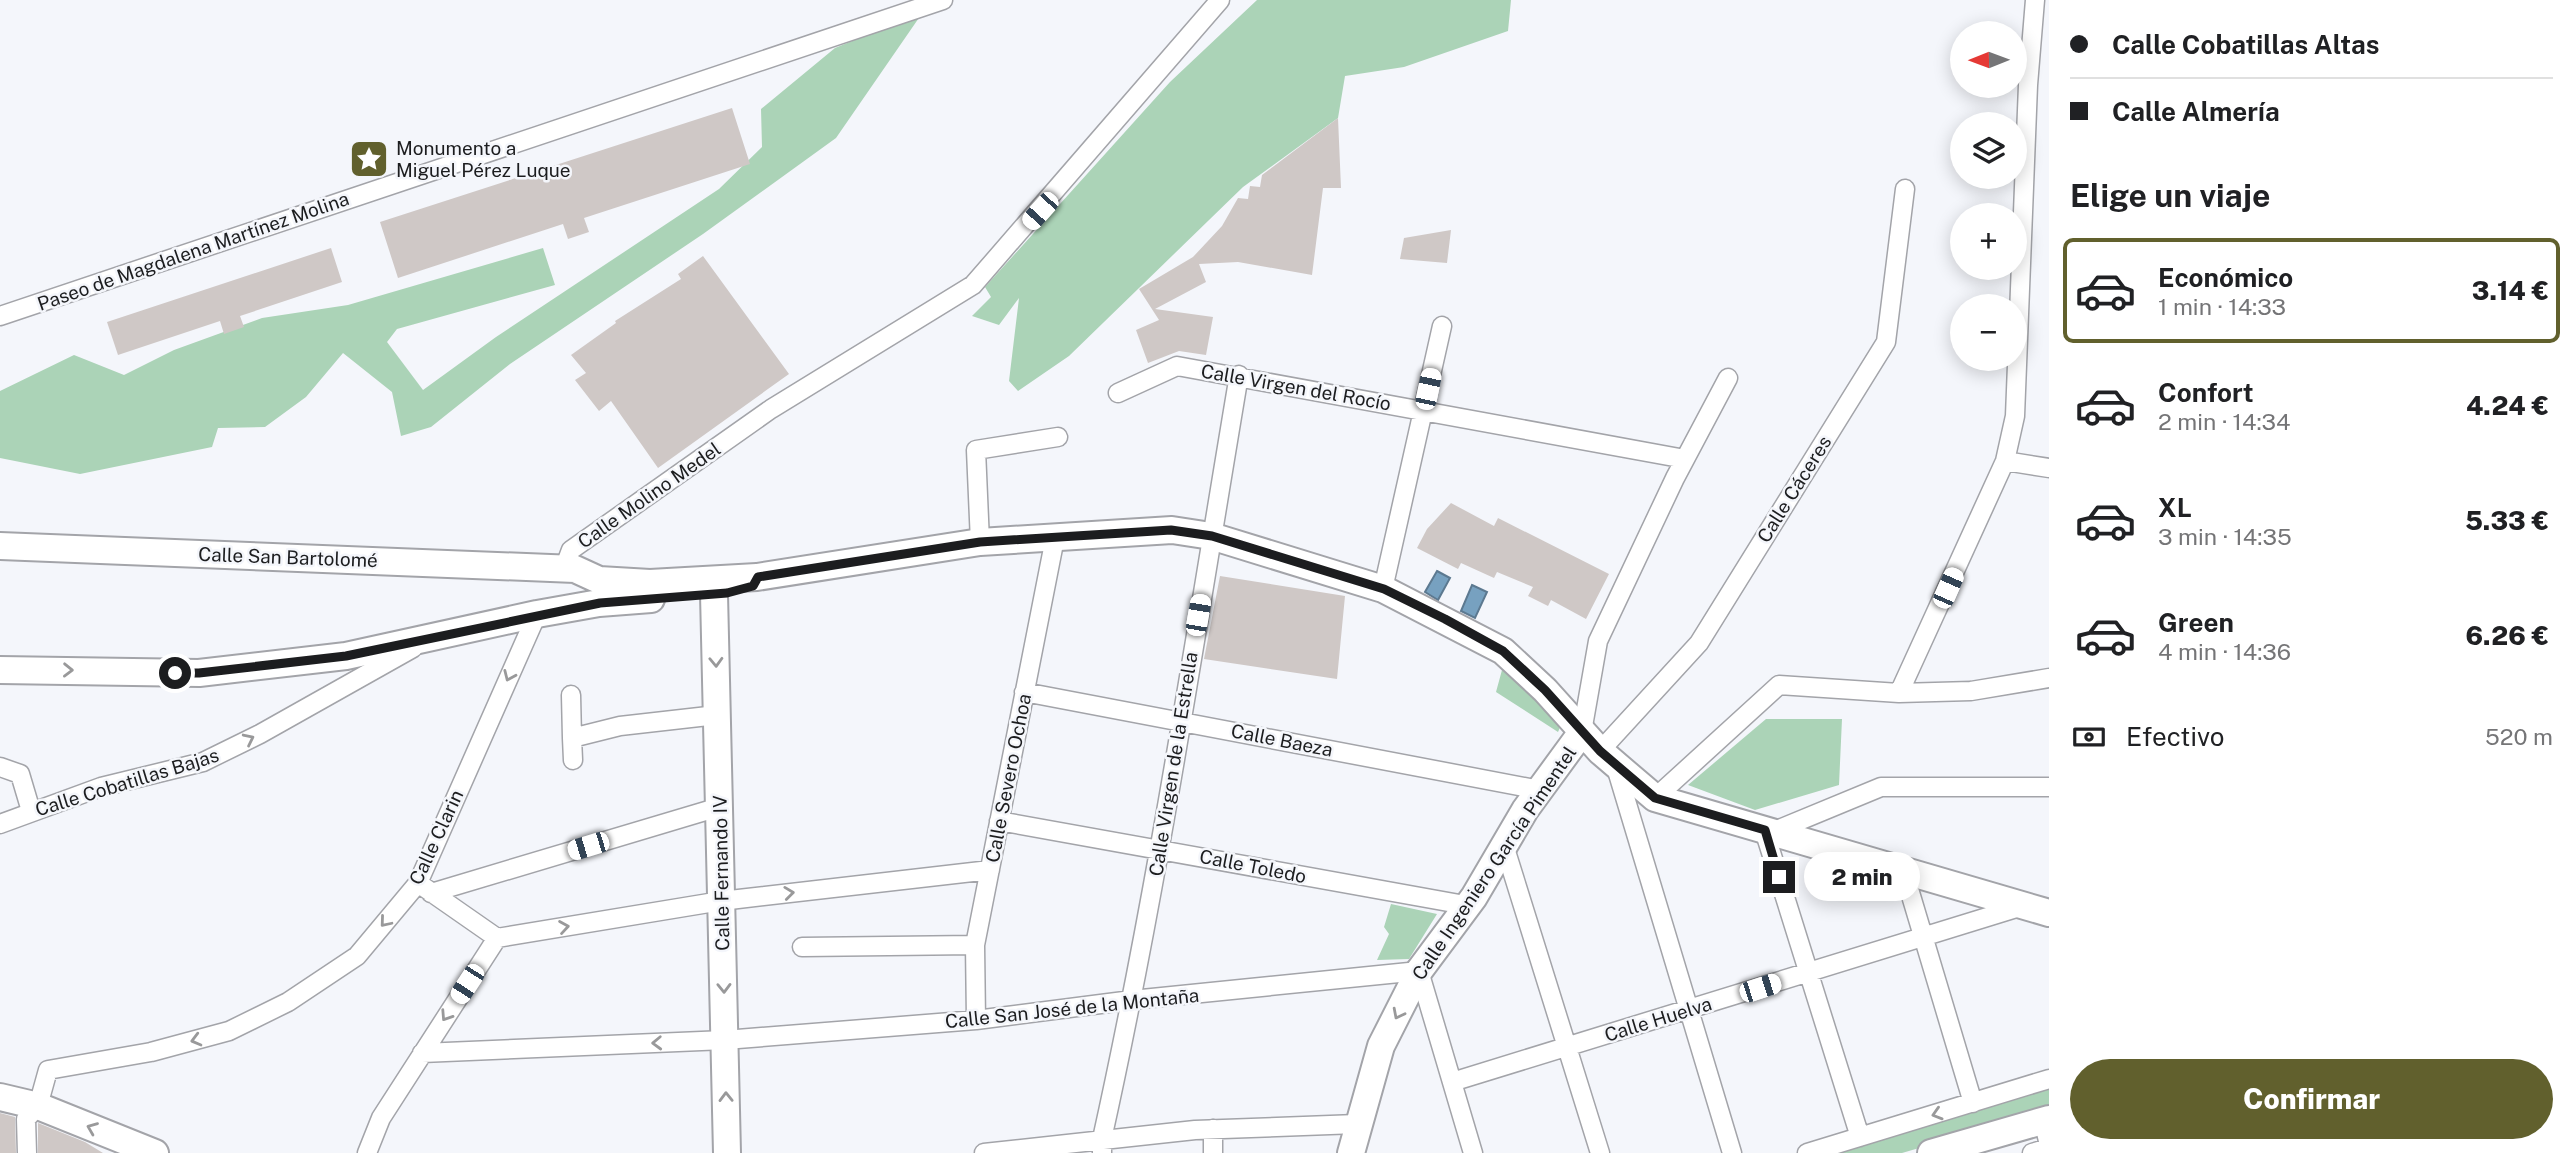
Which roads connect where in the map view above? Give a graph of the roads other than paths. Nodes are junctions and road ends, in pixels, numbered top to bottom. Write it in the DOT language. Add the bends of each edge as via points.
graph roads {
  1 [pos="943,0"];
  2 [pos="1220,0"];
  3 [pos="2035,0"];
  4 [pos="1905,189"];
  5 [pos="0,316"];
  6 [pos="1442,326"];
  7 [pos="1239,375"];
  8 [pos="1728,378"];
  9 [pos="1118,393"];
  10 [pos="1424,410"];
  11 [pos="1058,437"];
  12 [pos="1685,459"];
  13 [pos="2005,461"];
  14 [pos="2049,468"];
  15 [pos="1212,536"];
  16 [pos="1055,538"];
  17 [pos="980,542"];
  18 [pos="0,545"];
  19 [pos="575,569"];
  20 [pos="758,577"];
  21 [pos="1384,589"];
  22 [pos="714,594"];
  23 [pos="537,614"];
  24 [pos="436,635"];
  25 [pos="0,670"];
  26 [pos="2049,678"];
  27 [pos="1024,692"];
  28 [pos="1899,693"];
  29 [pos="571,695"];
  30 [pos="718,715"];
  31 [pos="1179,721"];
  32 [pos="572,738"];
  33 [pos="1599,748"];
  34 [pos="573,760"];
  35 [pos="0,767"];
  36 [pos="2049,786"];
  37 [pos="1540,790"];
  38 [pos="1655,798"];
  39 [pos="719,807"];
  40 [pos="31,811"];
  41 [pos="999,821"];
  42 [pos="0,824"];
  43 [pos="1768,831"];
  44 [pos="1504,845"];
  45 [pos="1159,848"];
  46 [pos="1903,869"];
  47 [pos="990,870"];
  48 [pos="425,888"];
  49 [pos="721,901"];
  50 [pos="1465,905"];
  51 [pos="2041,915"];
  52 [pos="497,938"];
  53 [pos="1923,938"];
  54 [pos="975,945"];
  55 [pos="802,947"];
  56 [pos="1419,971"];
  57 [pos="1808,973"];
  58 [pos="1132,1000"];
  59 [pos="1689,1010"];
  60 [pos="976,1020"];
  61 [pos="725,1040"];
  62 [pos="1567,1046"];
  63 [pos="422,1053"];
  64 [pos="2049,1079"];
  65 [pos="1452,1082"];
  66 [pos="0,1097"];
  67 [pos="1973,1102"];
  68 [pos="38,1106"];
  69 [pos="1357,1124"];
  70 [pos="1213,1129"];
  71 [pos="2048,1133"];
  72 [pos="1860,1137"];
  73 [pos="1102,1146"];
  74 [pos="27,1153"];
  75 [pos="155,1153"];
  76 [pos="367,1153"];
  77 [pos="727,1153"];
  78 [pos="984,1153"];
  79 [pos="1213,1153"];
  80 [pos="1351,1153"];
  81 [pos="1474,1153"];
  82 [pos="1600,1153"];
  83 [pos="1732,1153"];
  84 [pos="1807,1153"];
  85 [pos="1931,1153"];
  86 [pos="2032,1153"];
  1 -- 5 [label="street, Paseo de Magdalena Martínez Molina"];
  2 -- 19 [label="street, Calle Molino Medel" via="972,285 771,409 571,550 568,558"];
  3 -- 13 [label="street" via="2015,416"];
  4 -- 33 [label="street, Calle Cáceres" via="1886,342 1699,643"];
  6 -- 10 [label="street"];
  7 -- 9 [label="street, Calle Virgen del Rocío" via="1178,366"];
  7 -- 10 [label="street, Calle Virgen del Rocío"];
  7 -- 15 [label="street, Calle Virgen de la Estrella"];
  8 -- 12 [label="street"];
  10 -- 12 [label="street, Calle Virgen del Rocío"];
  10 -- 21 [label="street"];
  11 -- 17 [label="street" via="976,450"];
  12 -- 33 [label="street" via="1598,641"];
  13 -- 14 [label="street"];
  13 -- 28 [label="street"];
  15 -- 16 [label="street, Calle Molino Medel" via="1171,530"];
  15 -- 21 [label="street, Calle Molino Medel"];
  15 -- 31 [label="street, Calle Virgen de la Estrella"];
  16 -- 17 [label="street, Calle Molino Medel"];
  16 -- 27 [label="street, Calle Severo Ochoa"];
  17 -- 20 [label="street, Calle Molino Medel"];
  18 -- 19 [label="street, Calle San Bartolomé"];
  19 -- 20 [label="street, Calle Molino Medel" via="622,584"];
  20 -- 22 [label="street" via="753,586"];
  21 -- 33 [label="street, Calle Molino Medel" via="1503,651"];
  22 -- 23 [label="street" via="600,603"];
  22 -- 30 [label="street, Calle Fernando IV, one-way"];
  23 -- 24 [label="street"];
  23 -- 48 [label="street, Calle Clarin, one-way"];
  25 -- 24 [label="street, one-way" via="199,673 346,656"];
  40 -- 24 [label="street, Calle Cobatillas Bajas, one-way" via="101,787 203,762"];
  26 -- 28 [label="street" via="1972,691"];
  27 -- 31 [label="street, Calle Baeza"];
  27 -- 41 [label="street, Calle Severo Ochoa"];
  28 -- 38 [label="street" via="1779,685"];
  29 -- 32 [label="street"];
  30 -- 32 [label="street" via="620,726"];
  30 -- 39 [label="street, Calle Fernando IV"];
  31 -- 37 [label="street, Calle Baeza"];
  31 -- 45 [label="street, Calle Virgen de la Estrella"];
  32 -- 34 [label="street"];
  33 -- 37 [label="street, Calle Ingeniero García Pimentel"];
  33 -- 38 [label="street, Calle Molino Medel"];
  33 -- 59 [label="street"];
  35 -- 40 [label="street" via="20,774"];
  36 -- 43 [label="street" via="1881,787"];
  37 -- 44 [label="street, Calle Ingeniero García Pimentel"];
  38 -- 43 [label="street, Calle Molino Medel"];
  39 -- 48 [label="street"];
  39 -- 49 [label="street, Calle Fernando IV"];
  40 -- 42 [label="street, Calle Cobatillas Bajas"];
  41 -- 45 [label="street, Calle Toledo"];
  41 -- 47 [label="street, Calle Severo Ochoa"];
  43 -- 46 [label="street, Calle Molino Medel"];
  43 -- 57 [label="street"];
  44 -- 50 [label="street, Calle Ingeniero García Pimentel"];
  44 -- 62 [label="street"];
  45 -- 50 [label="street, Calle Toledo"];
  45 -- 58 [label="street, Calle Virgen de la Estrella"];
  46 -- 51 [label="street, Calle Molino Medel"];
  46 -- 53 [label="street"];
  49 -- 47 [label="street, one-way"];
  47 -- 54 [label="street, Calle Severo Ochoa"];
  48 -- 52 [label="street"];
  48 -- 68 [label="street, Calle Clarin, one-way" via="357,956 288,1002 229,1031 152,1052 48,1070"];
  52 -- 49 [label="street, one-way"];
  49 -- 61 [label="street, Calle Fernando IV, one-way"];
  50 -- 56 [label="street, Calle Ingeniero García Pimentel"];
  51 -- 53 [label="street, Calle Huelva"];
  52 -- 63 [label="street, one-way"];
  53 -- 57 [label="street, Calle Huelva"];
  53 -- 67 [label="street"];
  54 -- 55 [label="street"];
  54 -- 60 [label="street, Calle Severo Ochoa"];
  56 -- 58 [label="street, Calle San José de la Montaña"];
  56 -- 65 [label="street"];
  56 -- 69 [label="street, Calle Ingeniero García Pimentel, one-way" via="1381,1046"];
  57 -- 59 [label="street, Calle Huelva"];
  57 -- 72 [label="street"];
  58 -- 60 [label="street, Calle San José de la Montaña"];
  58 -- 73 [label="street, Calle Virgen de la Estrella"];
  59 -- 62 [label="street, Calle Huelva"];
  59 -- 83 [label="street"];
  60 -- 61 [label="street, Calle San José de la Montaña"];
  61 -- 63 [label="street, Calle San José de la Montaña, one-way"];
  77 -- 61 [label="street, Calle Fernando IV, one-way"];
  62 -- 65 [label="street, Calle Huelva"];
  62 -- 82 [label="street"];
  63 -- 76 [label="street" via="381,1118"];
  64 -- 67 [label="street"];
  65 -- 81 [label="street"];
  66 -- 68 [label="street"];
  67 -- 72 [label="street, one-way"];
  68 -- 74 [label="street" via="26,1119"];
  75 -- 68 [label="street, one-way"];
  69 -- 70 [label="street"];
  69 -- 80 [label="street, Calle Ingeniero García Pimentel"];
  70 -- 73 [label="street"];
  70 -- 79 [label="street"];
  71 -- 85 [label="street"];
  71 -- 86 [label="street"];
  72 -- 84 [label="street"];
  73 -- 78 [label="street"];
}
